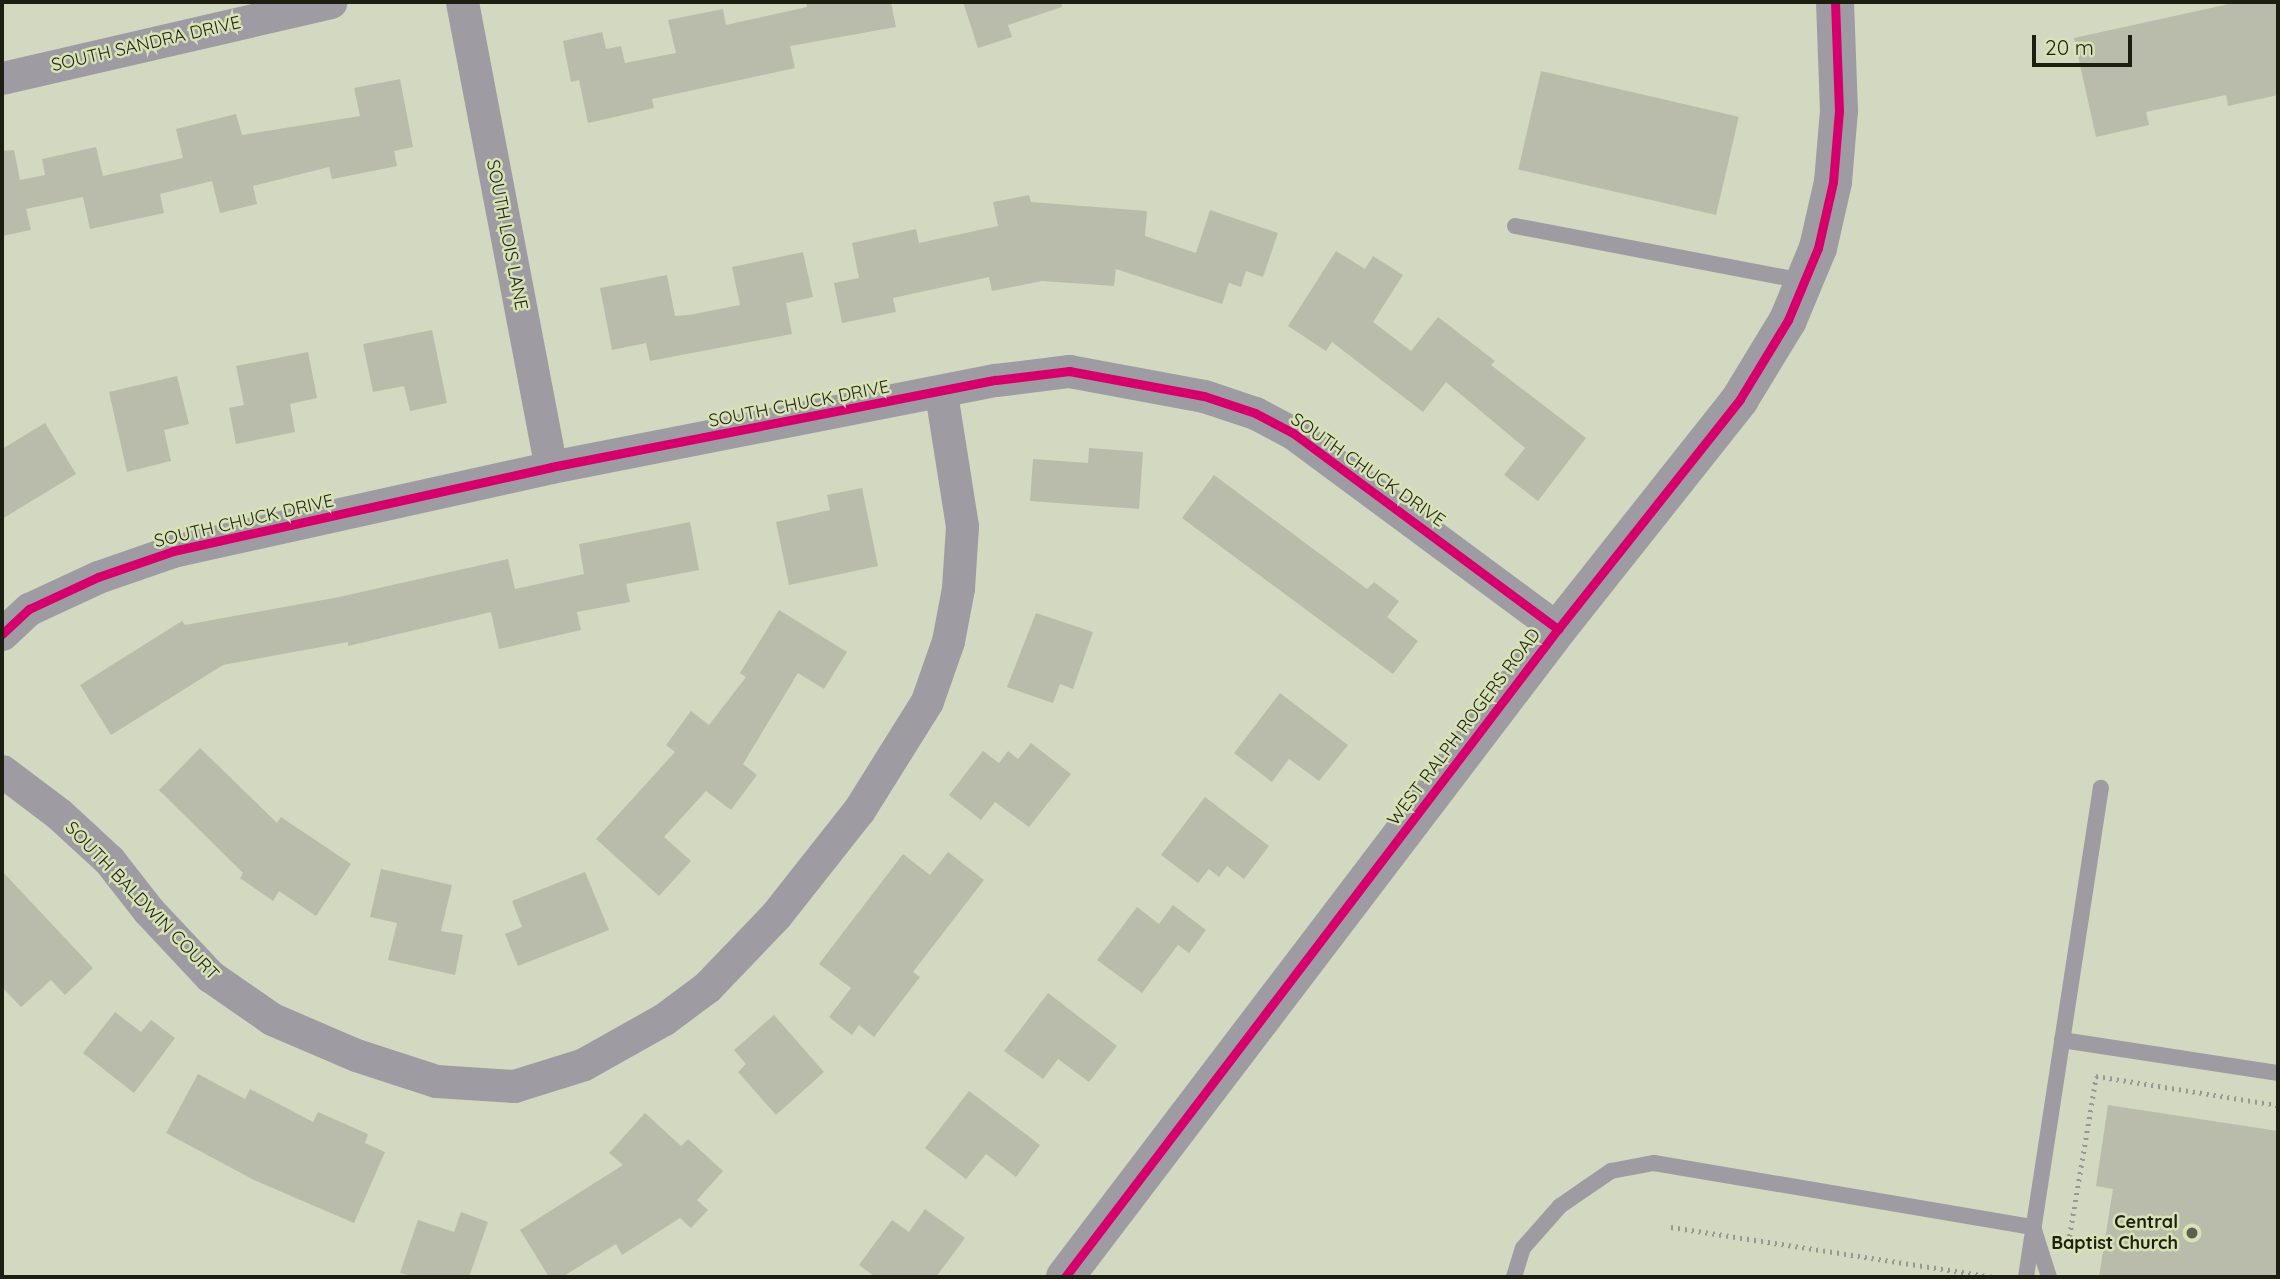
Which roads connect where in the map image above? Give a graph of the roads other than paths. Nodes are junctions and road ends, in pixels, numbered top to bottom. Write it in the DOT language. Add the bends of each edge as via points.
graph roads {
  1 [pos="330,2"];
  2 [pos="462,2"];
  3 [pos="1835,2"];
  4 [pos="2,78"];
  5 [pos="1515,226"];
  6 [pos="1804,281"];
  7 [pos="940,394"];
  8 [pos="551,467"];
  9 [pos="1558,629"];
  10 [pos="2,634"];
  11 [pos="2,771"];
  12 [pos="2101,788"];
  13 [pos="2062,1040"];
  14 [pos="2278,1073"];
  15 [pos="2033,1227"];
  16 [pos="1065,1277"];
  17 [pos="1514,1277"];
  18 [pos="2026,1277"];
  19 [pos="2049,1277"];
  1 -- 4 [label="street, SOUTH SANDRA DRIVE"];
  2 -- 8 [label="street, SOUTH LOIS LANE"];
  3 -- 6 [label="street, WEST RALPH ROGERS ROAD" via="1839,111 1833,182 1818,248"];
  5 -- 6 [label="lane"];
  6 -- 9 [label="street, WEST RALPH ROGERS ROAD" via="1788,320 1740,399"];
  7 -- 8 [label="street, SOUTH CHUCK DRIVE"];
  7 -- 9 [label="street, SOUTH CHUCK DRIVE" via="996,380 1069,371 1138,381 1255,413 1293,433"];
  7 -- 11 [label="street, SOUTH BALDWIN COURT" via="962,526 958,588 948,641 927,701 859,810 776,915 707,987 664,1019 584,1064 514,1086 436,1081 356,1055 272,1019 210,976 109,860"];
  8 -- 10 [label="street, SOUTH CHUCK DRIVE" via="173,551 98,577 29,609"];
  9 -- 16 [label="street, WEST RALPH ROGERS ROAD"];
  12 -- 13 [label="lane"];
  13 -- 14 [label="lane"];
  13 -- 15 [label="lane"];
  15 -- 17 [label="lane" via="1654,1163 1611,1171 1560,1206 1523,1248"];
  15 -- 18 [label="lane"];
  15 -- 19 [label="lane"];
}
